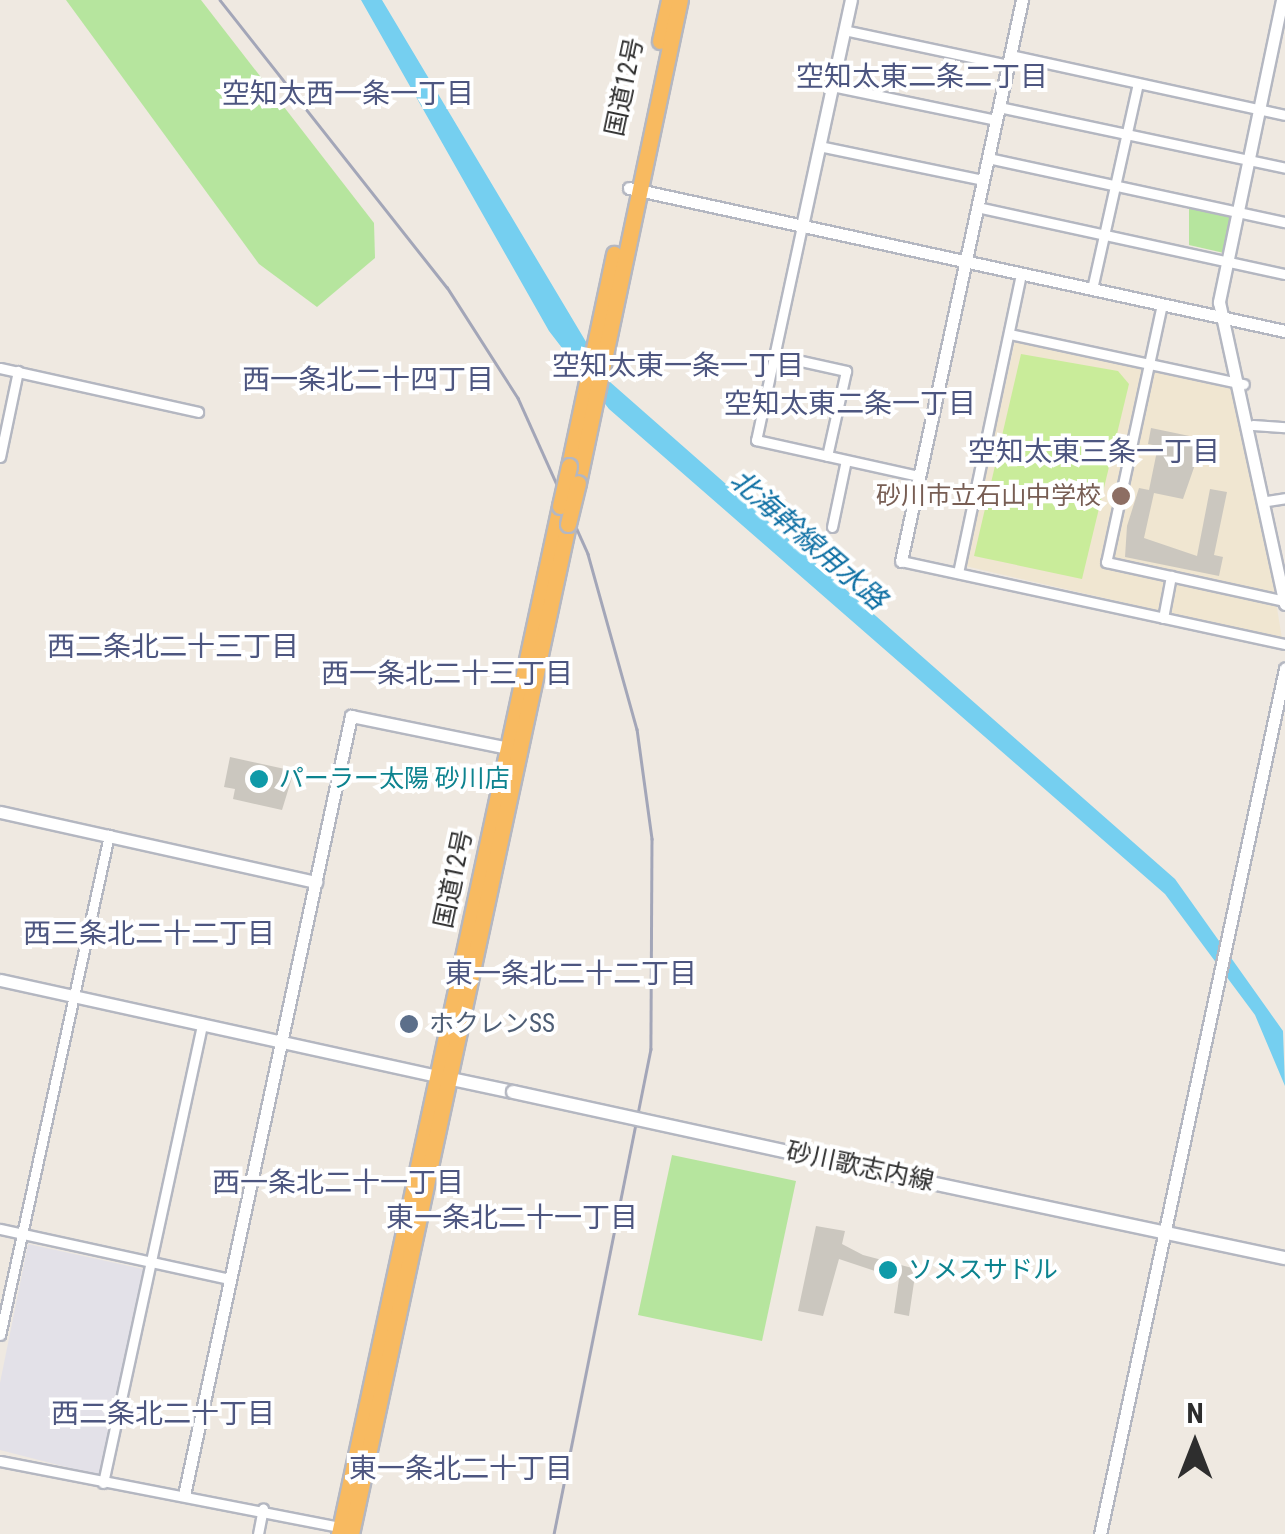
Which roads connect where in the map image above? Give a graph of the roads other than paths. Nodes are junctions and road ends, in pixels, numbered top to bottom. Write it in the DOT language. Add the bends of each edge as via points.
graph roads {
  1 [pos="669,0"];
  2 [pos="680,0"];
  3 [pos="851,0"];
  4 [pos="1022,0"];
  5 [pos="1282,0"];
  6 [pos="844,30"];
  7 [pos="1009,60"];
  8 [pos="1138,83"];
  9 [pos="832,86"];
  10 [pos="1259,109"];
  11 [pos="997,113"];
  12 [pos="1285,114"];
  13 [pos="1126,134"];
  14 [pos="819,146"];
  15 [pos="988,158"];
  16 [pos="1248,160"];
  17 [pos="1285,168"];
  18 [pos="983,180"];
  19 [pos="1116,185"];
  20 [pos="634,190"];
  21 [pos="977,208"];
  22 [pos="1238,211"];
  23 [pos="1285,222"];
  24 [pos="802,226"];
  25 [pos="1105,235"];
  26 [pos="965,260"];
  27 [pos="1227,260"];
  28 [pos="1022,274"];
  29 [pos="1285,274"];
  30 [pos="1092,289"];
  31 [pos="1162,304"];
  32 [pos="1220,317"];
  33 [pos="1285,331"];
  34 [pos="1010,334"];
  35 [pos="774,355"];
  36 [pos="1150,363"];
  37 [pos="0,368"];
  38 [pos="18,371"];
  39 [pos="1244,384"];
  40 [pos="588,401"];
  41 [pos="198,412"];
  42 [pos="1253,425"];
  43 [pos="1285,427"];
  44 [pos="0,456"];
  45 [pos="827,456"];
  46 [pos="846,460"];
  47 [pos="919,476"];
  48 [pos="1285,498"];
  49 [pos="1266,500"];
  50 [pos="832,527"];
  51 [pos="901,561"];
  52 [pos="958,574"];
  53 [pos="1171,576"];
  54 [pos="1285,602"];
  55 [pos="1163,618"];
  56 [pos="1285,644"];
  57 [pos="1285,669"];
  58 [pos="508,748"];
  59 [pos="0,812"];
  60 [pos="109,835"];
  61 [pos="316,882"];
  62 [pos="0,980"];
  63 [pos="72,995"];
  64 [pos="202,1024"];
  65 [pos="281,1041"];
  66 [pos="443,1078"];
  67 [pos="0,1228"];
  68 [pos="1165,1232"];
  69 [pos="22,1233"];
  70 [pos="1285,1258"];
  71 [pos="152,1262"];
  72 [pos="230,1279"];
  73 [pos="0,1335"];
  74 [pos="0,1461"];
  75 [pos="103,1483"];
  76 [pos="184,1495"];
  77 [pos="264,1508"];
  78 [pos="346,1531"];
  79 [pos="258,1534"];
  80 [pos="1100,1534"];
  1 -- 20 [label="highway, 国道12号"];
  2 -- 20 [label="highway, 国道12号"];
  3 -- 6 [label="street"];
  4 -- 7 [label="street"];
  5 -- 10 [label="street"];
  6 -- 7 [label="street"];
  6 -- 9 [label="street"];
  7 -- 8 [label="street"];
  7 -- 11 [label="street"];
  8 -- 10 [label="street"];
  8 -- 13 [label="street"];
  9 -- 11 [label="street"];
  9 -- 14 [label="street"];
  10 -- 12 [label="street"];
  10 -- 16 [label="street"];
  11 -- 13 [label="street"];
  11 -- 15 [label="street"];
  13 -- 16 [label="street"];
  13 -- 19 [label="street"];
  14 -- 18 [label="street"];
  14 -- 24 [label="street"];
  15 -- 18 [label="street"];
  15 -- 19 [label="street"];
  16 -- 17 [label="street"];
  16 -- 22 [label="street"];
  18 -- 21 [label="street"];
  19 -- 22 [label="street"];
  19 -- 25 [label="street"];
  20 -- 24 [label="street"];
  20 -- 40 [label="highway, 国道12号"];
  21 -- 25 [label="street"];
  21 -- 26 [label="street"];
  22 -- 23 [label="street"];
  22 -- 27 [label="street"];
  24 -- 26 [label="street"];
  24 -- 35 [label="street"];
  25 -- 27 [label="street"];
  25 -- 30 [label="street"];
  26 -- 28 [label="street"];
  26 -- 47 [label="street"];
  27 -- 29 [label="street"];
  27 -- 32 [label="street"];
  28 -- 30 [label="street"];
  28 -- 34 [label="street"];
  30 -- 31 [label="street"];
  31 -- 32 [label="street"];
  31 -- 36 [label="street"];
  32 -- 33 [label="street"];
  32 -- 39 [label="street"];
  34 -- 36 [label="street"];
  34 -- 52 [label="street"];
  35 -- 45 [label="street" via="756,440"];
  35 -- 45 [label="street" via="846,371"];
  36 -- 39 [label="street"];
  36 -- 53 [label="street" via="1106,562"];
  37 -- 38 [label="street"];
  38 -- 41 [label="street"];
  38 -- 44 [label="street"];
  39 -- 42 [label="street"];
  40 -- 58 [label="highway, 国道12号, bridge"];
  40 -- 66 [label="highway, 国道12号, bridge" via="578,483"];
  42 -- 43 [label="street"];
  42 -- 49 [label="street"];
  45 -- 46 [label="street"];
  46 -- 47 [label="street"];
  46 -- 50 [label="street"];
  47 -- 51 [label="street"];
  48 -- 49 [label="street"];
  49 -- 54 [label="street"];
  51 -- 52 [label="street"];
  52 -- 55 [label="street"];
  53 -- 54 [label="street"];
  53 -- 55 [label="street"];
  55 -- 56 [label="street"];
  57 -- 68 [label="street"];
  58 -- 61 [label="street" via="350,716"];
  58 -- 66 [label="highway, 国道12号"];
  59 -- 60 [label="street"];
  60 -- 61 [label="street"];
  60 -- 63 [label="street"];
  61 -- 65 [label="street"];
  62 -- 63 [label="street"];
  63 -- 64 [label="street"];
  63 -- 69 [label="street"];
  64 -- 65 [label="street"];
  64 -- 71 [label="street"];
  65 -- 66 [label="street"];
  65 -- 72 [label="street"];
  66 -- 68 [label="main road, 砂川歌志内線, bridge"];
  66 -- 78 [label="highway, 国道12号"];
  67 -- 69 [label="street"];
  68 -- 70 [label="main road, 砂川歌志内線"];
  68 -- 80 [label="street"];
  69 -- 71 [label="street"];
  69 -- 73 [label="street"];
  71 -- 72 [label="street"];
  71 -- 75 [label="street"];
  72 -- 76 [label="street"];
  74 -- 75 [label="street"];
  75 -- 76 [label="street"];
  76 -- 77 [label="street"];
  77 -- 78 [label="street"];
  77 -- 79 [label="street"];
}
